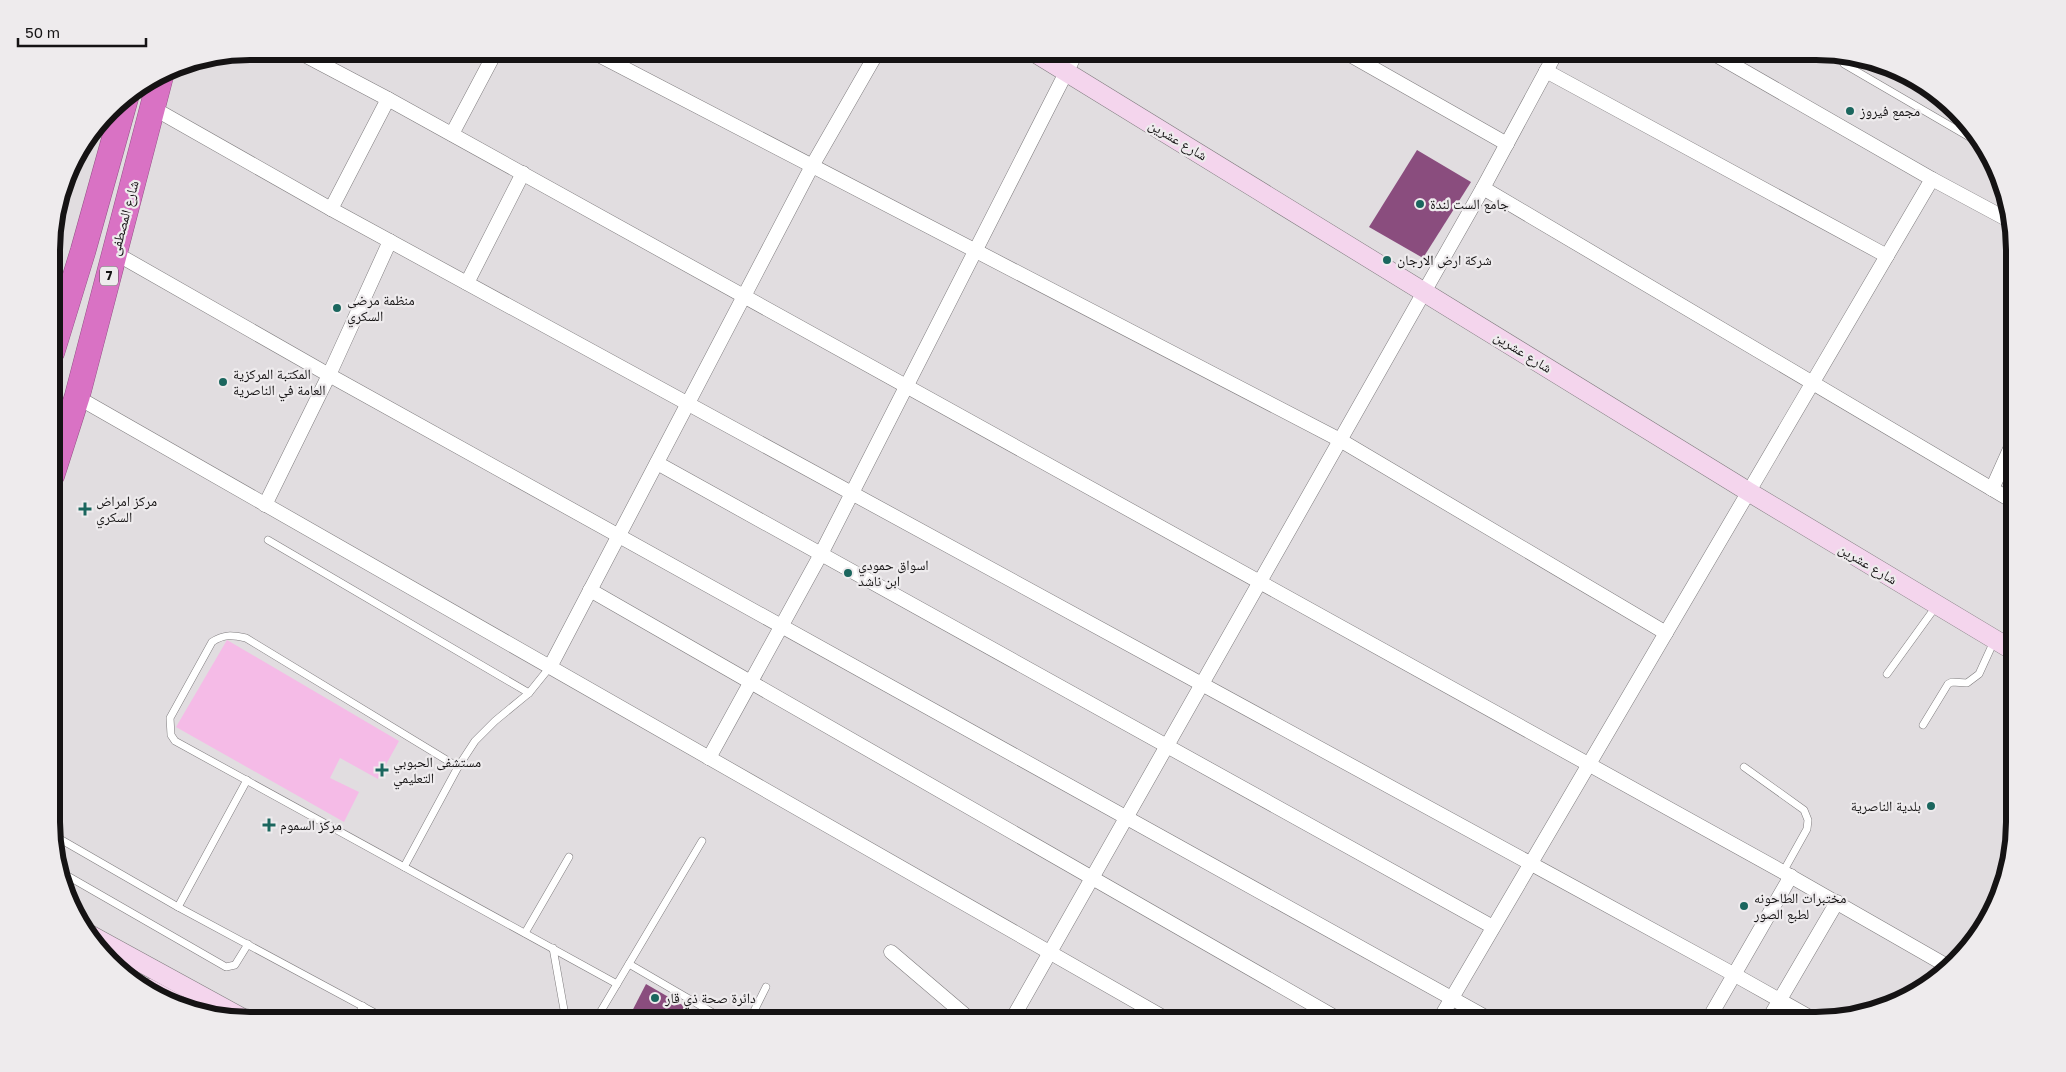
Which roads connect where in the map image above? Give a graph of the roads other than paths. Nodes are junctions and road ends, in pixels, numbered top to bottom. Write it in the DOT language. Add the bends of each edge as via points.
graph roads {
  1 [pos="314,60"];
  2 [pos="491,60"];
  3 [pos="608,60"];
  4 [pos="873,60"];
  5 [pos="1047,60"];
  6 [pos="1072,60"];
  7 [pos="1359,60"];
  8 [pos="1552,60"];
  9 [pos="1725,60"];
  10 [pos="1843,62"];
  11 [pos="1546,71"];
  12 [pos="1066,72"];
  13 [pos="159,84"];
  14 [pos="388,99"];
  15 [pos="153,108"];
  16 [pos="113,119"];
  17 [pos="452,134"];
  18 [pos="1969,137"];
  19 [pos="1507,144"];
  20 [pos="812,166"];
  21 [pos="523,174"];
  22 [pos="1932,179"];
  23 [pos="1484,188"];
  24 [pos="331,209"];
  25 [pos="2003,217"];
  26 [pos="390,241"];
  27 [pos="976,251"];
  28 [pos="115,254"];
  29 [pos="1887,256"];
  30 [pos="467,283"];
  31 [pos="1425,291"];
  32 [pos="743,296"];
  33 [pos="60,326"];
  34 [pos="329,375"];
  35 [pos="1812,384"];
  36 [pos="905,386"];
  37 [pos="77,397"];
  38 [pos="687,403"];
  39 [pos="1340,440"];
  40 [pos="60,450"];
  41 [pos="2006,458"];
  42 [pos="657,463"];
  43 [pos="1992,489"];
  44 [pos="1749,492"];
  45 [pos="852,493"];
  46 [pos="2006,497"];
  47 [pos="265,505"];
  48 [pos="618,536"];
  49 [pos="268,540"];
  50 [pos="820,554"];
  51 [pos="1260,582"];
  52 [pos="590,590"];
  53 [pos="1937,605"];
  54 [pos="782,627"];
  55 [pos="1666,633"];
  56 [pos="2006,640"];
  57 [pos="2006,642"];
  58 [pos="550,667"];
  59 [pos="1887,674"];
  60 [pos="751,682"];
  61 [pos="1202,684"];
  62 [pos="529,693"];
  63 [pos="1923,725"];
  64 [pos="1168,746"];
  65 [pos="709,758"];
  66 [pos="1589,764"];
  67 [pos="458,767"];
  68 [pos="1744,767"];
  69 [pos="247,780"];
  70 [pos="1126,818"];
  71 [pos="61,840"];
  72 [pos="702,841"];
  73 [pos="569,857"];
  74 [pos="1531,863"];
  75 [pos="404,867"];
  76 [pos="1787,874"];
  77 [pos="68,876"];
  78 [pos="1092,878"];
  79 [pos="1837,902"];
  80 [pos="178,908"];
  81 [pos="1494,927"];
  82 [pos="525,933"];
  83 [pos="102,941"];
  84 [pos="248,944"];
  85 [pos="553,948"];
  86 [pos="891,952"];
  87 [pos="1050,952"];
  88 [pos="1943,963"];
  89 [pos="629,964"];
  90 [pos="1735,974"];
  91 [pos="617,984"];
  92 [pos="766,987"];
  93 [pos="1452,999"];
  94 [pos="1780,1000"];
  95 [pos="363,1006"];
  96 [pos="228,1010"];
  97 [pos="360,1012"];
  98 [pos="374,1012"];
  99 [pos="564,1012"];
  100 [pos="600,1012"];
  101 [pos="712,1012"];
  102 [pos="754,1012"];
  103 [pos="962,1012"];
  104 [pos="1016,1012"];
  105 [pos="1156,1012"];
  106 [pos="1326,1012"];
  107 [pos="1444,1012"];
  108 [pos="1476,1012"];
  109 [pos="1713,1012"];
  110 [pos="1773,1012"];
  111 [pos="1801,1012"];
  1 -- 14 [label="street"];
  2 -- 17 [label="street"];
  3 -- 20 [label="street"];
  4 -- 20 [label="street"];
  5 -- 12 [label="street, شارع عشرين"];
  6 -- 12 [label="street"];
  7 -- 19 [label="street"];
  8 -- 11 [label="street"];
  9 -- 22 [label="street"];
  10 -- 18 [label="lane"];
  11 -- 19 [label="street"];
  11 -- 29 [label="street"];
  12 -- 27 [label="street"];
  12 -- 31 [label="street, شارع عشرين"];
  13 -- 15 [label="highway, شارع المصطفى / 7"];
  14 -- 17 [label="street"];
  14 -- 24 [label="street"];
  15 -- 24 [label="street"];
  15 -- 28 [label="highway, شارع المصطفى / 7"];
  16 -- 33 [label="highway, 7" via="83,252"];
  17 -- 21 [label="street"];
  19 -- 23 [label="street"];
  20 -- 27 [label="street"];
  20 -- 32 [label="street"];
  21 -- 30 [label="street"];
  21 -- 32 [label="street"];
  22 -- 25 [label="street"];
  22 -- 29 [label="street"];
  23 -- 31 [label="street"];
  23 -- 35 [label="street"];
  24 -- 26 [label="street"];
  26 -- 30 [label="street"];
  26 -- 34 [label="street"];
  27 -- 36 [label="street"];
  27 -- 39 [label="street"];
  28 -- 34 [label="street"];
  28 -- 37 [label="highway, شارع المصطفى / 7"];
  29 -- 35 [label="street"];
  30 -- 38 [label="street"];
  31 -- 39 [label="street"];
  31 -- 44 [label="street, شارع عشرين"];
  32 -- 36 [label="street"];
  32 -- 38 [label="street"];
  34 -- 47 [label="street"];
  34 -- 48 [label="street"];
  35 -- 43 [label="street"];
  35 -- 44 [label="street"];
  36 -- 45 [label="street"];
  36 -- 51 [label="street"];
  37 -- 40 [label="highway, شارع المصطفى / 7"];
  37 -- 47 [label="street"];
  38 -- 42 [label="street"];
  38 -- 45 [label="street"];
  39 -- 51 [label="street"];
  39 -- 55 [label="street"];
  41 -- 43 [label="street"];
  42 -- 48 [label="street"];
  42 -- 50 [label="street"];
  43 -- 46 [label="street"];
  44 -- 53 [label="street, شارع عشرين"];
  44 -- 55 [label="street"];
  45 -- 50 [label="street"];
  45 -- 61 [label="street"];
  47 -- 58 [label="street"];
  48 -- 52 [label="street"];
  48 -- 54 [label="street"];
  49 -- 62 [label="lane"];
  50 -- 54 [label="street"];
  50 -- 64 [label="street"];
  51 -- 61 [label="street"];
  51 -- 66 [label="street"];
  52 -- 58 [label="street"];
  52 -- 60 [label="street"];
  53 -- 56 [label="street, شارع عشرين"];
  53 -- 59 [label="lane"];
  54 -- 60 [label="street"];
  54 -- 70 [label="street"];
  55 -- 66 [label="street"];
  57 -- 63 [label="lane" via="1967,683 1948,684"];
  58 -- 62 [label="lane"];
  58 -- 65 [label="street"];
  60 -- 65 [label="street"];
  60 -- 78 [label="street"];
  61 -- 64 [label="street"];
  61 -- 74 [label="street"];
  62 -- 67 [label="lane" via="475,741"];
  64 -- 70 [label="street"];
  64 -- 81 [label="street"];
  65 -- 87 [label="street"];
  66 -- 74 [label="street"];
  66 -- 76 [label="street"];
  67 -- 69 [label="lane" via="246,638 222,636 212,642 170,718 169,727 176,741"];
  67 -- 75 [label="lane"];
  68 -- 76 [label="lane" via="1804,810 1808,830"];
  69 -- 75 [label="lane"];
  69 -- 80 [label="lane"];
  70 -- 78 [label="street"];
  70 -- 93 [label="street"];
  71 -- 80 [label="lane"];
  72 -- 89 [label="lane"];
  73 -- 82 [label="lane"];
  74 -- 81 [label="street"];
  74 -- 90 [label="street"];
  75 -- 82 [label="lane"];
  76 -- 79 [label="street"];
  76 -- 90 [label="street"];
  77 -- 84 [label="lane" via="226,967 235,966"];
  78 -- 87 [label="street"];
  78 -- 106 [label="street"];
  79 -- 88 [label="street"];
  79 -- 94 [label="street"];
  80 -- 84 [label="lane"];
  81 -- 93 [label="street"];
  82 -- 85 [label="lane"];
  83 -- 96 [label="street"];
  84 -- 95 [label="lane"];
  85 -- 91 [label="lane"];
  85 -- 99 [label="lane"];
  86 -- 103 [label="street"];
  87 -- 104 [label="street"];
  87 -- 105 [label="street"];
  89 -- 91 [label="lane"];
  89 -- 101 [label="lane"];
  90 -- 94 [label="street"];
  90 -- 109 [label="street"];
  91 -- 100 [label="lane"];
  92 -- 102 [label="lane"];
  93 -- 107 [label="street"];
  93 -- 108 [label="street"];
  94 -- 110 [label="street"];
  94 -- 111 [label="street"];
  95 -- 97 [label="lane"];
  95 -- 98 [label="lane"];
}
